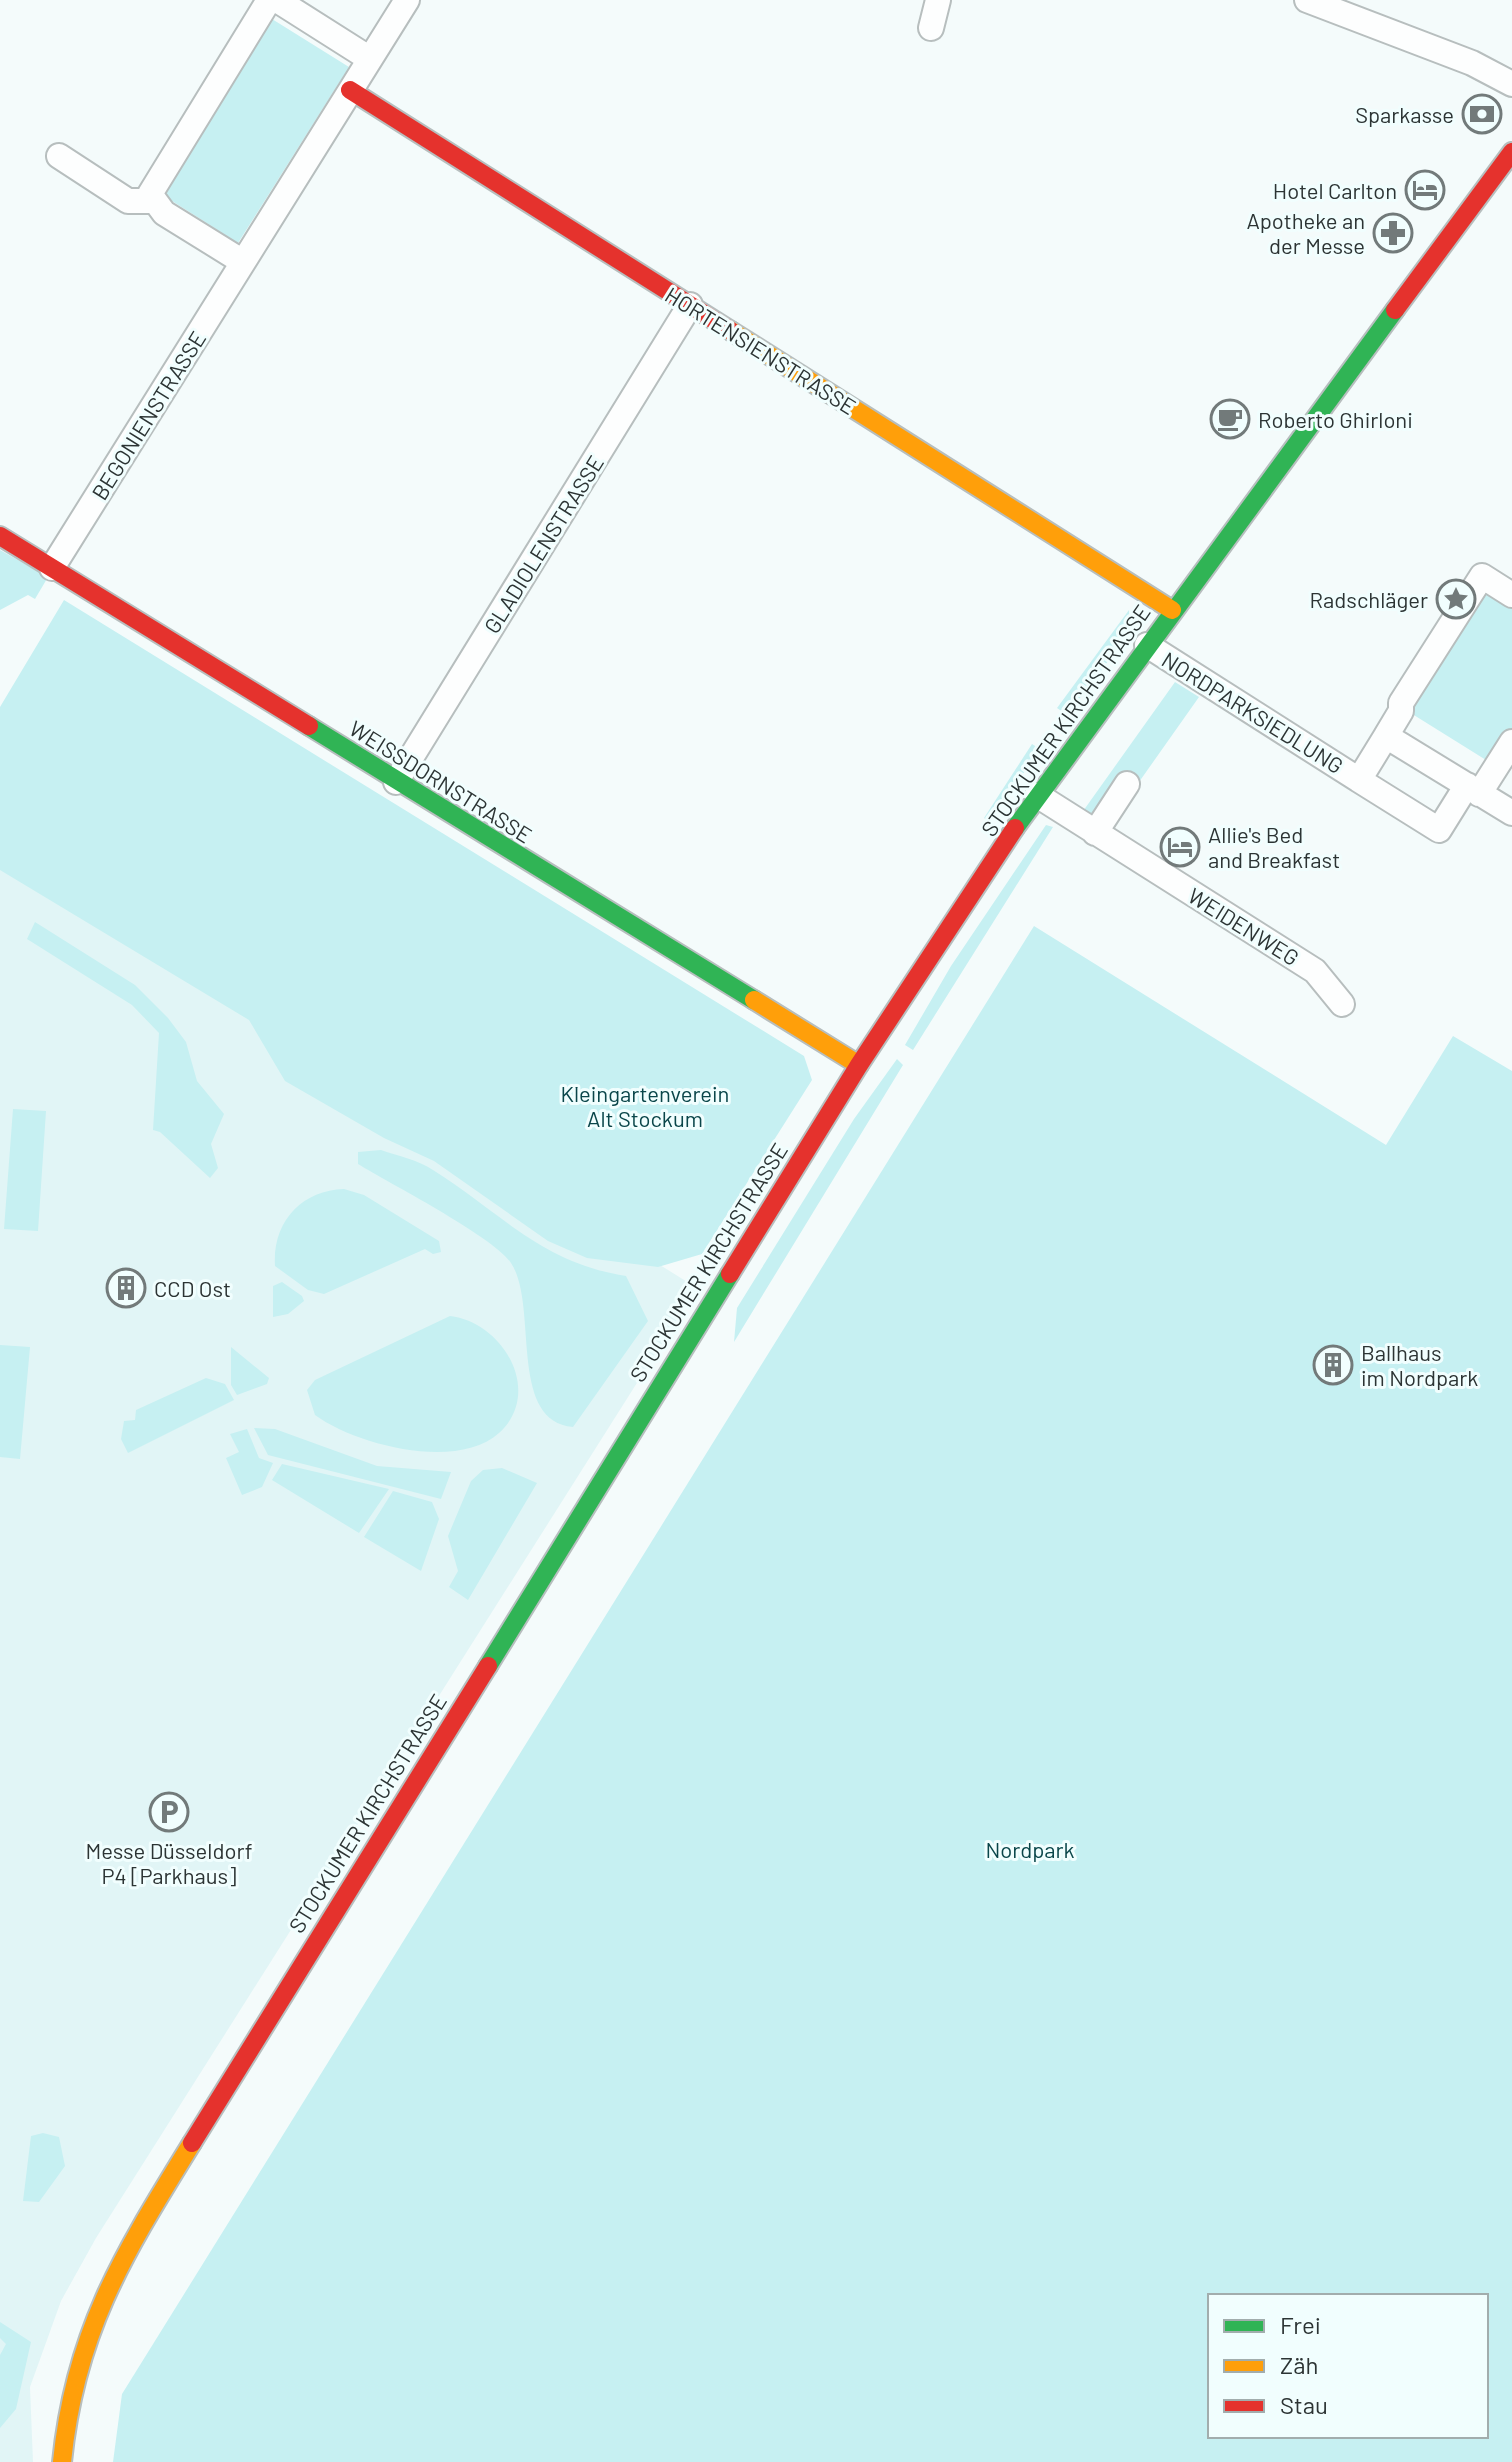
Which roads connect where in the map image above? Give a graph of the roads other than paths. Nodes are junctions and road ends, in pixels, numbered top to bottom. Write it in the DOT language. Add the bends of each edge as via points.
graph roads {
  1 [pos="269,0"];
  2 [pos="277,0"];
  3 [pos="407,0"];
  4 [pos="938,0"];
  5 [pos="1307,0"];
  6 [pos="931,28"];
  7 [pos="370,59"];
  8 [pos="1512,84"];
  9 [pos="350,90"];
  10 [pos="59,156"];
  11 [pos="1509,158"];
  12 [pos="152,201"];
  13 [pos="243,262"];
  14 [pos="690,305"];
  15 [pos="0,536"];
  16 [pos="52,568"];
  17 [pos="1512,595"];
  18 [pos="1172,610"];
  19 [pos="1147,645"];
  20 [pos="1386,736"];
  21 [pos="1512,742"];
  22 [pos="1359,780"];
  23 [pos="396,782"];
  24 [pos="1127,784"];
  25 [pos="1473,789"];
  26 [pos="1037,795"];
  27 [pos="1512,813"];
  28 [pos="1095,833"];
  29 [pos="1342,1004"];
  30 [pos="859,1065"];
  31 [pos="62,2462"];
  1 -- 12 [label="street" via="154,183"];
  2 -- 7 [label="street"];
  3 -- 7 [label="street, BEGONIENSTRASSE"];
  4 -- 6 [label="street"];
  5 -- 8 [label="street" via="1472,63"];
  7 -- 9 [label="street, BEGONIENSTRASSE"];
  9 -- 13 [label="street, BEGONIENSTRASSE"];
  9 -- 14 [label="street, HORTENSIENSTRASSE"];
  10 -- 12 [label="street" via="128,201"];
  11 -- 18 [label="street, STOCKUMER KIRCHSTRASSE"];
  12 -- 13 [label="street"];
  13 -- 16 [label="street, BEGONIENSTRASSE"];
  14 -- 18 [label="street, HORTENSIENSTRASSE"];
  14 -- 23 [label="street, GLADIOLENSTRASSE"];
  15 -- 16 [label="street, WEISSDORNSTRASSE"];
  16 -- 23 [label="street, WEISSDORNSTRASSE"];
  17 -- 20 [label="street, NORDPARKSIEDLUNG" via="1482,576 1401,703"];
  18 -- 19 [label="street, STOCKUMER KIRCHSTRASSE"];
  19 -- 22 [label="street, NORDPARKSIEDLUNG"];
  19 -- 26 [label="street, STOCKUMER KIRCHSTRASSE"];
  20 -- 22 [label="street, NORDPARKSIEDLUNG"];
  20 -- 25 [label="street"];
  21 -- 25 [label="street, NORDPARKSIEDLUNG"];
  22 -- 25 [label="street, NORDPARKSIEDLUNG" via="1439,830"];
  23 -- 30 [label="street, WEISSDORNSTRASSE"];
  24 -- 28 [label="street"];
  25 -- 27 [label="street"];
  26 -- 28 [label="street, WEIDENWEG"];
  26 -- 30 [label="street, STOCKUMER KIRCHSTRASSE"];
  28 -- 29 [label="street, WEIDENWEG" via="1315,971"];
  30 -- 31 [label="street, STOCKUMER KIRCHSTRASSE" via="122,2257 81,2350"];
}
